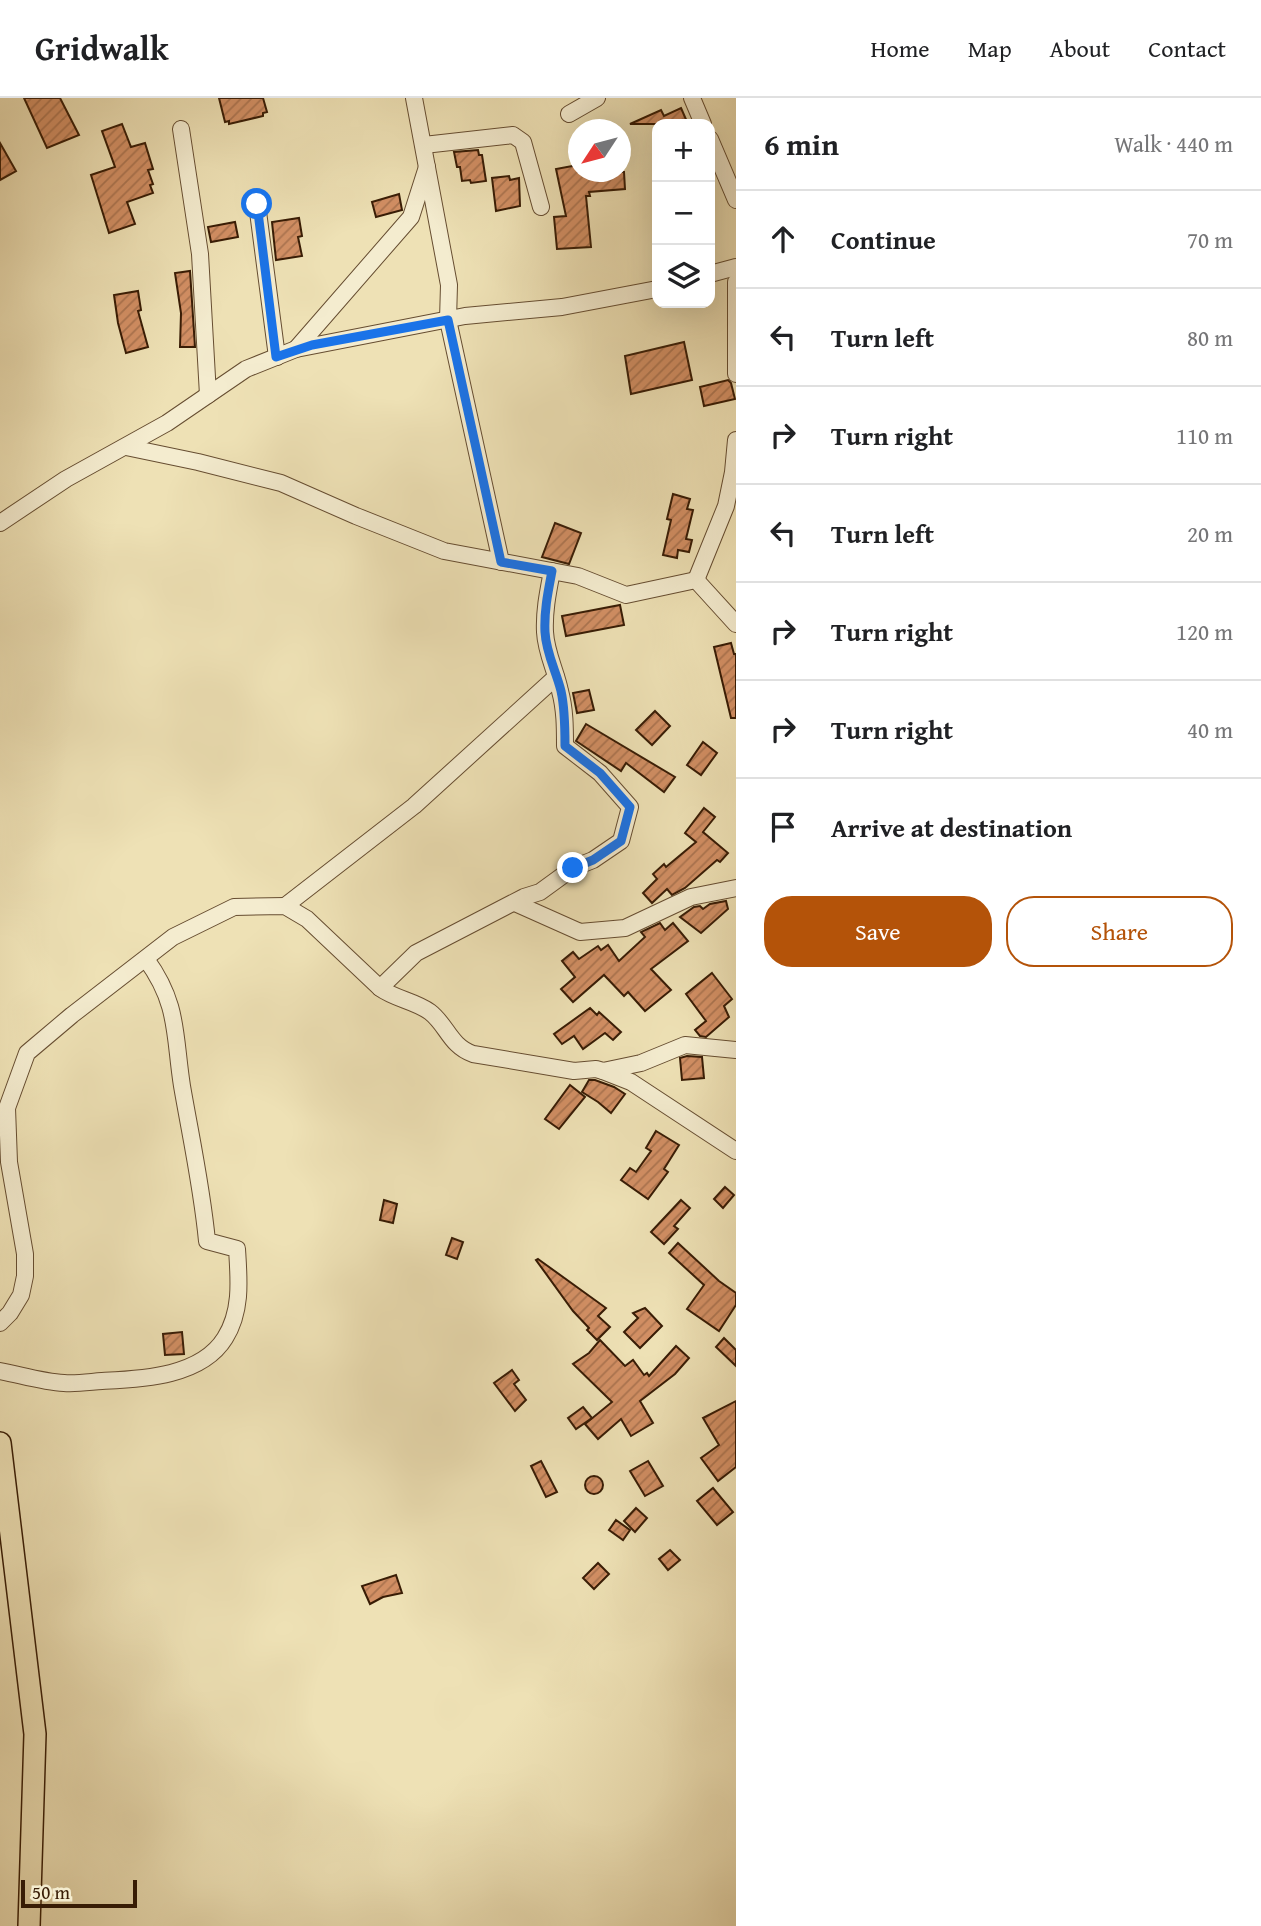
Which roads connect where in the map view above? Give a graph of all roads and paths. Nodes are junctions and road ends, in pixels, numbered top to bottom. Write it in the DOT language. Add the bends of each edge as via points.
graph roads {
  1 [pos="414,98"];
  2 [pos="597,98"];
  3 [pos="692,98"];
  4 [pos="569,114"];
  5 [pos="702,119"];
  6 [pos="181,129"];
  7 [pos="424,145"];
  8 [pos="715,151"];
  9 [pos="428,165"];
  10 [pos="736,200"];
  11 [pos="257,204"];
  12 [pos="541,207"];
  13 [pos="715,274"];
  14 [pos="735,274"];
  15 [pos="652,290"];
  16 [pos="448,320"];
  17 [pos="296,349"];
  18 [pos="276,357"];
  19 [pos="736,373"];
  20 [pos="208,395"];
  21 [pos="736,440"];
  22 [pos="126,447"];
  23 [pos="0,523"];
  24 [pos="501,562"];
  25 [pos="552,571"];
  26 [pos="695,580"];
  27 [pos="736,624"];
  28 [pos="556,677"];
  29 [pos="736,888"];
  30 [pos="515,903"];
  31 [pos="285,906"];
  32 [pos="146,959"];
  33 [pos="380,988"];
  34 [pos="736,1050"];
  35 [pos="603,1071"];
  36 [pos="736,1151"];
  37 [pos="0,1323"];
  38 [pos="0,1371"];
  39 [pos="0,1443"];
  40 [pos="29,1926"];
  1 -- 7 [label="street"];
  2 -- 4 [label="street"];
  3 -- 5 [label="street"];
  6 -- 20 [label="street" via="200,254"];
  7 -- 9 [label="street"];
  7 -- 12 [label="street" via="519,137"];
  8 -- 10 [label="street"];
  9 -- 16 [label="street" via="449,285"];
  9 -- 17 [label="street" via="411,217"];
  11 -- 18 [label="street"];
  13 -- 14 [label="street"];
  14 -- 19 [label="street"];
  15 -- 16 [label="street" via="562,307"];
  16 -- 17 [label="street"];
  16 -- 24 [label="street"];
  17 -- 18 [label="street"];
  18 -- 20 [label="street" via="246,369"];
  20 -- 22 [label="street"];
  21 -- 26 [label="street" via="726,506"];
  22 -- 23 [label="street" via="66,479"];
  22 -- 24 [label="street" via="281,483 444,551"];
  24 -- 25 [label="street"];
  25 -- 26 [label="street" via="626,594"];
  25 -- 28 [label="street" via="545,634"];
  26 -- 27 [label="street"];
  28 -- 30 [label="street" via="565,746 600,773 630,807 621,841"];
  28 -- 31 [label="street" via="414,806"];
  29 -- 30 [label="street" via="691,897 625,928 579,932"];
  30 -- 33 [label="street" via="416,953"];
  31 -- 32 [label="street" via="234,906 173,937"];
  31 -- 33 [label="street" via="307,919"];
  32 -- 37 [label="street" via="27,1054 7,1108 9,1162 25,1276 21,1295"];
  32 -- 38 [label="street" via="161,979 176,1022 207,1241 237,1249 240,1287 236,1313 225,1339 210,1354 158,1377 64,1383"];
  33 -- 35 [label="street" via="429,1012 466,1051 574,1071"];
  34 -- 35 [label="street" via="685,1045 641,1063"];
  35 -- 36 [label="street" via="631,1082"];
  39 -- 40 [label="main road" via="35,1734"];
}
